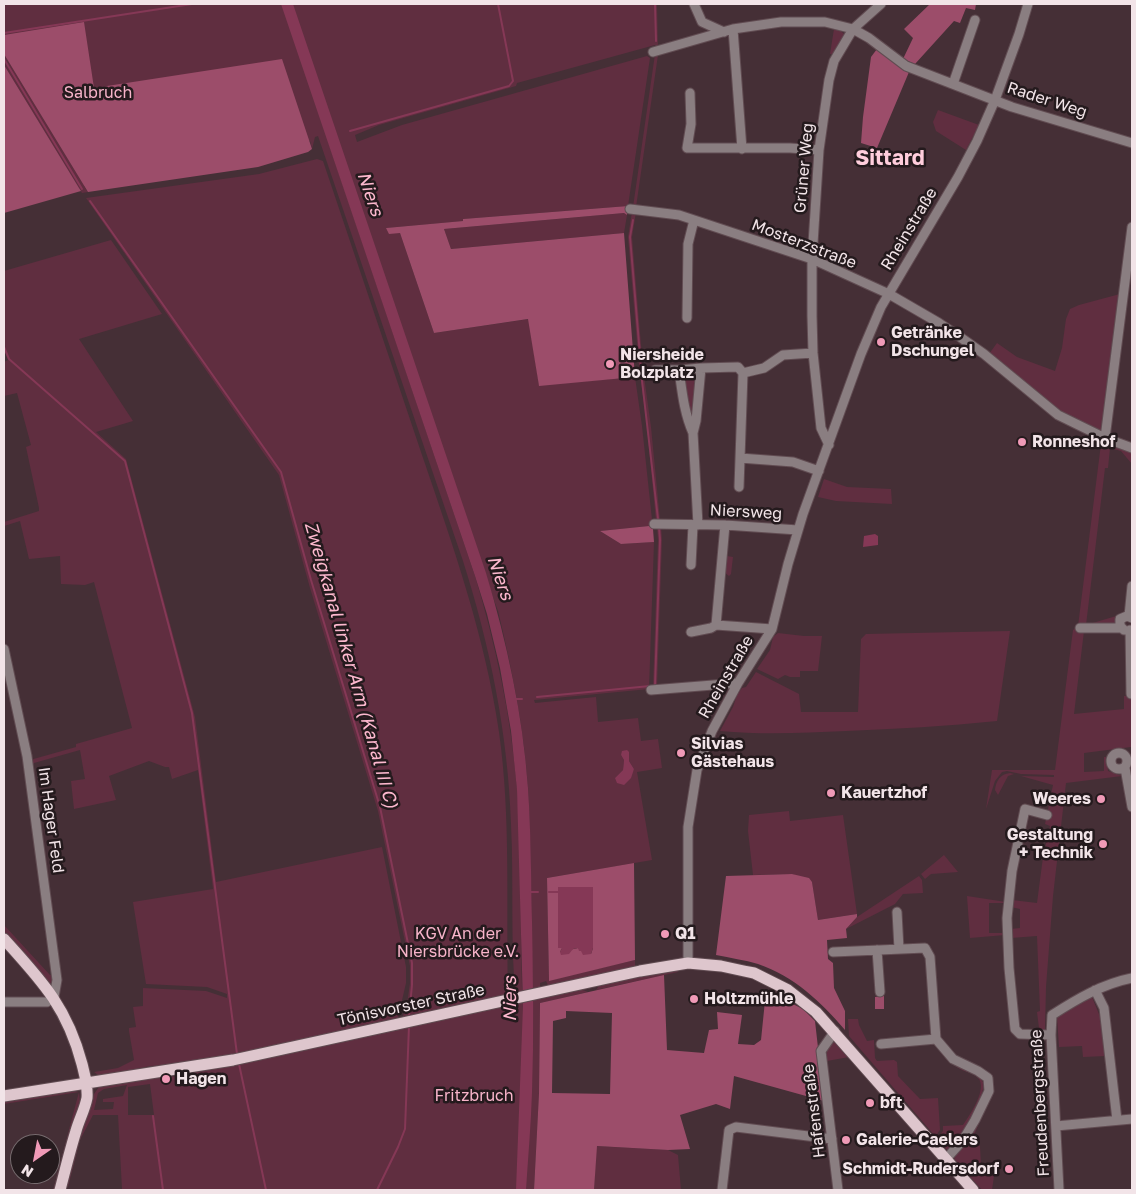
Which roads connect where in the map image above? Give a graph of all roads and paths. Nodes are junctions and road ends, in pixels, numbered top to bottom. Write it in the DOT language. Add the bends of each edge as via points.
graph roads {
  1 [pos="694,4"];
  2 [pos="880,4"];
  3 [pos="1028,4"];
  4 [pos="976,20"];
  5 [pos="852,29"];
  6 [pos="728,30"];
  7 [pos="653,52"];
  8 [pos="953,84"];
  9 [pos="690,93"];
  10 [pos="995,100"];
  11 [pos="1132,143"];
  12 [pos="742,149"];
  13 [pos="819,150"];
  14 [pos="630,209"];
  15 [pos="694,220"];
  16 [pos="1132,227"];
  17 [pos="812,259"];
  18 [pos="889,294"];
  19 [pos="687,318"];
  20 [pos="813,353"];
  21 [pos="701,368"];
  22 [pos="655,370"];
  23 [pos="679,370"];
  24 [pos="743,373"];
  25 [pos="693,433"];
  26 [pos="1105,438"];
  27 [pos="828,445"];
  28 [pos="1132,448"];
  29 [pos="740,458"];
  30 [pos="820,471"];
  31 [pos="738,487"];
  32 [pos="654,524"];
  33 [pos="695,525"];
  34 [pos="725,525"];
  35 [pos="798,530"];
  36 [pos="691,565"];
  37 [pos="1132,586"];
  38 [pos="1131,617"];
  39 [pos="716,625"];
  40 [pos="1080,628"];
  41 [pos="772,629"];
  42 [pos="1128,629"];
  43 [pos="691,632"];
  44 [pos="4,649"];
  45 [pos="738,683"];
  46 [pos="652,690"];
  47 [pos="1131,694"];
  48 [pos="1125,768"];
  49 [pos="1132,807"];
  50 [pos="1047,815"];
  51 [pos="897,912"];
  52 [pos="4,939"];
  53 [pos="899,949"];
  54 [pos="877,950"];
  55 [pos="833,952"];
  56 [pos="688,963"];
  57 [pos="1132,978"];
  58 [pos="1094,990"];
  59 [pos="880,992"];
  60 [pos="54,997"];
  61 [pos="4,1002"];
  62 [pos="835,1031"];
  63 [pos="1051,1035"];
  64 [pos="936,1039"];
  65 [pos="880,1044"];
  66 [pos="87,1083"];
  67 [pos="4,1096"];
  68 [pos="1132,1119"];
  69 [pos="1117,1120"];
  70 [pos="1056,1126"];
  71 [pos="832,1139"];
  72 [pos="946,1159"];
  73 [pos="60,1190"];
  74 [pos="722,1190"];
  75 [pos="838,1190"];
  76 [pos="972,1190"];
  77 [pos="1059,1190"];
  1 -- 6 [label="street" via="702,22"];
  2 -- 5 [label="street, Grüner Weg"];
  3 -- 10 [label="street, Rheinstraße"];
  4 -- 8 [label="street"];
  5 -- 6 [label="street, Rader Weg" via="808,21"];
  5 -- 8 [label="street, Rader Weg" via="906,66"];
  5 -- 13 [label="street, Grüner Weg" via="834,61"];
  6 -- 7 [label="street, Rader Weg"];
  6 -- 12 [label="street"];
  8 -- 10 [label="street, Rader Weg"];
  9 -- 12 [label="street" via="691,124 687,148"];
  10 -- 11 [label="street, Rader Weg"];
  10 -- 18 [label="street, Rheinstraße" via="965,164"];
  12 -- 13 [label="street"];
  13 -- 17 [label="street, Grüner Weg"];
  14 -- 15 [label="street, Mosterzstraße"];
  15 -- 17 [label="street, Mosterzstraße"];
  15 -- 19 [label="street" via="688,244"];
  16 -- 26 [label="street"];
  17 -- 18 [label="street, Mosterzstraße"];
  17 -- 20 [label="street, Grüner Weg"];
  18 -- 26 [label="street, Mosterzstraße" via="984,354 1058,415"];
  18 -- 27 [label="street, Rheinstraße" via="861,354"];
  20 -- 24 [label="street" via="783,355 764,368"];
  20 -- 27 [label="street, Grüner Weg" via="821,428"];
  21 -- 23 [label="street"];
  21 -- 24 [label="street" via="738,367"];
  21 -- 25 [label="street"];
  22 -- 23 [label="street"];
  23 -- 25 [label="street" via="688,423"];
  24 -- 29 [label="street"];
  25 -- 33 [label="street"];
  26 -- 28 [label="street, Mosterzstraße"];
  27 -- 30 [label="street, Rheinstraße"];
  29 -- 30 [label="street" via="793,462"];
  29 -- 31 [label="street"];
  30 -- 35 [label="street, Rheinstraße"];
  32 -- 33 [label="street, Niersweg"];
  33 -- 34 [label="street, Niersweg"];
  33 -- 36 [label="street, Niersweg"];
  34 -- 35 [label="street, Niersweg"];
  34 -- 39 [label="street"];
  35 -- 41 [label="street, Rheinstraße"];
  37 -- 38 [label="street"];
  38 -- 42 [label="street" via="1120,619 1119,624"];
  39 -- 41 [label="street"];
  39 -- 43 [label="street"];
  40 -- 42 [label="street"];
  41 -- 45 [label="street, Rheinstraße"];
  42 -- 47 [label="street"];
  44 -- 60 [label="street, Im Hager Feld" via="27,756 57,980"];
  45 -- 46 [label="street"];
  45 -- 56 [label="street, Rheinstraße" via="712,731 697,770 688,827"];
  48 -- 49 [label="street"];
  50 -- 63 [label="street" via="1025,809 1012,871 1007,937 1014,1029 1020,1034"];
  51 -- 53 [label="street"];
  52 -- 60 [label="main road"];
  53 -- 54 [label="street"];
  53 -- 64 [label="street" via="925,948 930,957"];
  54 -- 55 [label="street"];
  54 -- 59 [label="street"];
  56 -- 62 [label="main road, Tönisvorster Straße" via="754,973 788,990"];
  56 -- 66 [label="main road, Tönisvorster Straße" via="238,1059"];
  57 -- 58 [label="street"];
  58 -- 63 [label="street, Freudenbergstraße" via="1052,1015"];
  58 -- 69 [label="street" via="1104,1008"];
  60 -- 61 [label="street" via="47,1002"];
  60 -- 66 [label="main road" via="73,1037"];
  62 -- 71 [label="street, Hafenstraße" via="821,1051"];
  62 -- 72 [label="main road, Tönisvorster Straße"];
  63 -- 70 [label="street, Freudenbergstraße"];
  64 -- 65 [label="street"];
  64 -- 72 [label="street" via="953,1058 988,1078 989,1091 975,1120"];
  66 -- 67 [label="main road, Tönisvorster Straße"];
  66 -- 73 [label="main road" via="86,1099"];
  68 -- 69 [label="street"];
  69 -- 70 [label="street"];
  70 -- 77 [label="street, Freudenbergstraße"];
  71 -- 74 [label="street" via="736,1127 729,1130"];
  71 -- 75 [label="street, Hafenstraße"];
  72 -- 76 [label="main road, Tönisvorster Straße"];
}
